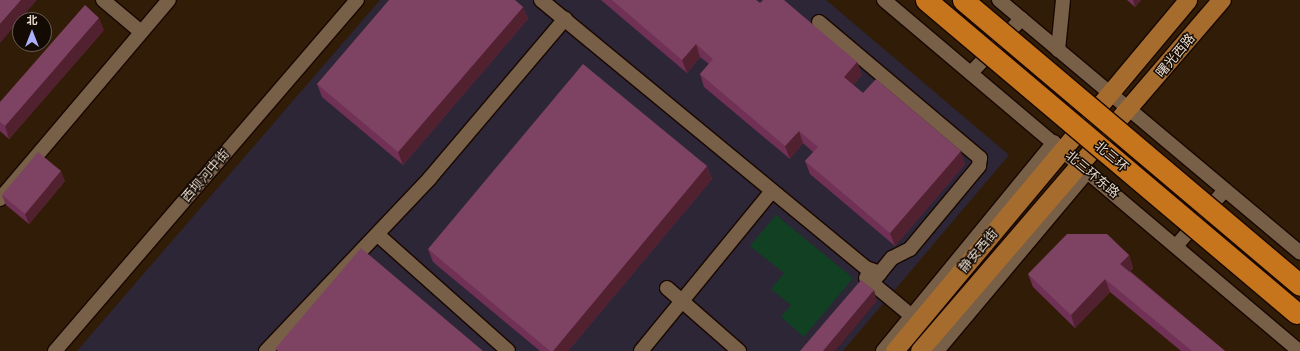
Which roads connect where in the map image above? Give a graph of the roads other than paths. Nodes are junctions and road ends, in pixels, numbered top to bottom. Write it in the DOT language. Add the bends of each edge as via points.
graph roads {
  1 [pos="103,0"];
  2 [pos="169,0"];
  3 [pos="356,0"];
  4 [pos="542,0"];
  5 [pos="884,0"];
  6 [pos="926,0"];
  7 [pos="963,0"];
  8 [pos="999,0"];
  9 [pos="1063,0"];
  10 [pos="1188,0"];
  11 [pos="1222,0"];
  12 [pos="565,19"];
  13 [pos="1021,19"];
  14 [pos="818,22"];
  15 [pos="141,32"];
  16 [pos="1058,50"];
  17 [pos="971,73"];
  18 [pos="1111,95"];
  19 [pos="1129,111"];
  20 [pos="1058,146"];
  21 [pos="1084,168"];
  22 [pos="772,191"];
  23 [pos="1224,191"];
  24 [pos="0,199"];
  25 [pos="378,235"];
  26 [pos="1176,246"];
  27 [pos="1300,253"];
  28 [pos="873,278"];
  29 [pos="1300,285"];
  30 [pos="668,288"];
  31 [pos="682,301"];
  32 [pos="1297,313"];
  33 [pos="915,319"];
  34 [pos="951,335"];
  35 [pos="55,351"];
  36 [pos="266,351"];
  37 [pos="508,351"];
  38 [pos="641,351"];
  39 [pos="739,351"];
  40 [pos="883,351"];
  41 [pos="895,351"];
  42 [pos="920,351"];
  43 [pos="924,351"];
  44 [pos="937,351"];
  45 [pos="1299,351"];
  1 -- 15 [label="street"];
  2 -- 15 [label="street"];
  3 -- 35 [label="street, 西坝河中街"];
  4 -- 12 [label="street"];
  5 -- 17 [label="street, 北三环东路"];
  6 -- 32 [label="highway, 北三环, bridge"];
  7 -- 29 [label="highway, 北三环, bridge"];
  8 -- 13 [label="street"];
  9 -- 16 [label="street"];
  10 -- 18 [label="main road, 曙光西路"];
  11 -- 19 [label="main road, 曙光西路"];
  12 -- 22 [label="street"];
  12 -- 25 [label="street"];
  13 -- 16 [label="street"];
  13 -- 17 [label="street"];
  14 -- 28 [label="street" via="980,158 979,166 910,249 892,258"];
  15 -- 24 [label="street"];
  16 -- 18 [label="street"];
  17 -- 20 [label="street, 北三环东路"];
  18 -- 19 [label="street"];
  18 -- 20 [label="main road, 曙光西路"];
  19 -- 21 [label="main road, 曙光西路"];
  19 -- 23 [label="street"];
  20 -- 21 [label="street, 北三环东路"];
  20 -- 33 [label="main road, 静安西街"];
  21 -- 26 [label="street, 北三环东路"];
  21 -- 34 [label="street"];
  21 -- 42 [label="main road, 静安西街"];
  22 -- 28 [label="street" via="866,268"];
  22 -- 31 [label="street"];
  23 -- 26 [label="street"];
  23 -- 27 [label="street"];
  25 -- 36 [label="street"];
  25 -- 37 [label="street"];
  26 -- 45 [label="street, 北三环东路"];
  28 -- 33 [label="street"];
  30 -- 31 [label="street"];
  31 -- 38 [label="street"];
  31 -- 39 [label="street"];
  33 -- 40 [label="street"];
  33 -- 41 [label="main road, 静安西街"];
  34 -- 43 [label="street"];
  34 -- 44 [label="street"];
}
